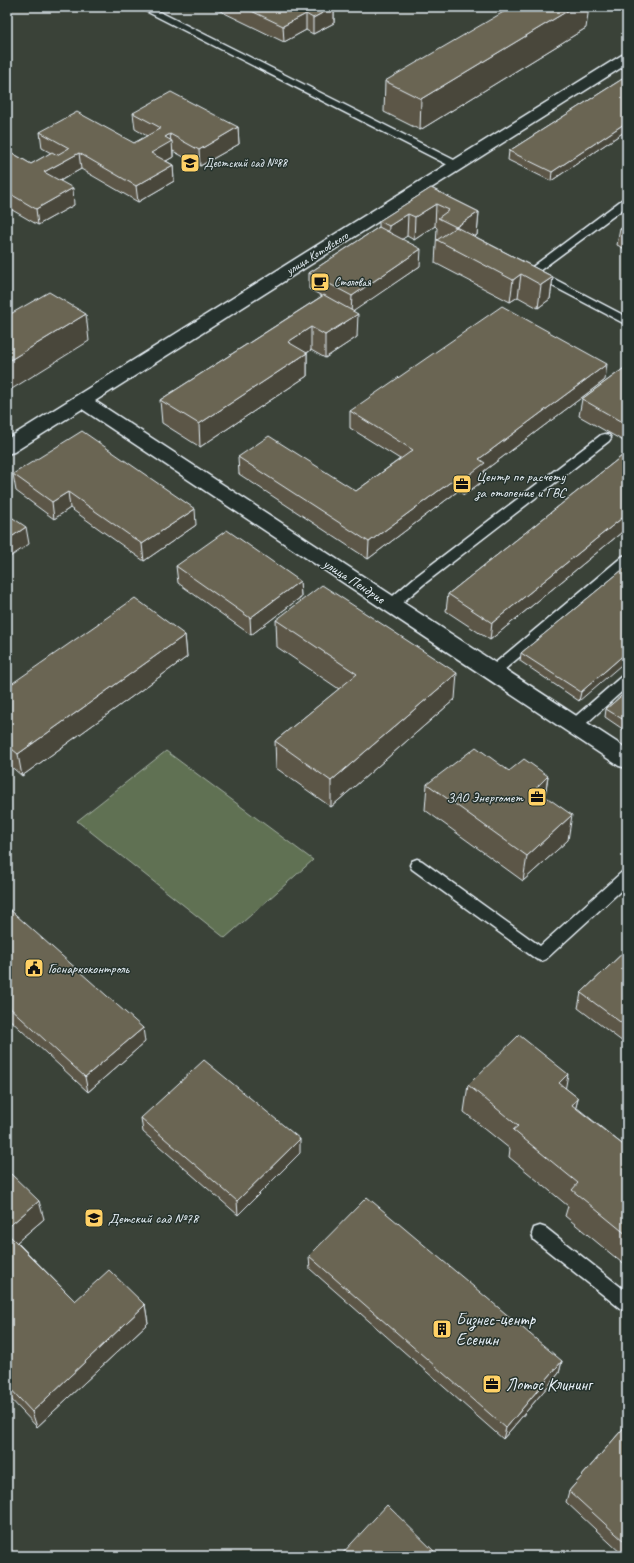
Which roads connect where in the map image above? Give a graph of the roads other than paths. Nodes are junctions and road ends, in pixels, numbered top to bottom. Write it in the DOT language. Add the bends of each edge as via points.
graph roads {
  1 [pos="143,7"];
  2 [pos="627,58"];
  3 [pos="456,165"];
  4 [pos="627,201"];
  5 [pos="627,322"];
  6 [pos="82,401"];
  7 [pos="604,438"];
  8 [pos="7,448"];
  9 [pos="627,559"];
  10 [pos="391,605"];
  11 [pos="493,672"];
  12 [pos="627,679"];
  13 [pos="574,726"];
  14 [pos="627,760"];
  15 [pos="417,864"];
  16 [pos="627,876"];
  17 [pos="540,1234"];
  18 [pos="627,1303"];
  1 -- 3 [label="lane"];
  2 -- 3 [label="street, улица Котовского"];
  3 -- 6 [label="street, улица Котовского"];
  4 -- 5 [label="lane" via="532,271"];
  6 -- 8 [label="street, улица Котовского"];
  6 -- 10 [label="street, улица Пендрие"];
  7 -- 10 [label="lane"];
  9 -- 11 [label="lane"];
  10 -- 11 [label="street, улица Пендрие"];
  11 -- 13 [label="street, улица Пендрие"];
  12 -- 13 [label="lane"];
  13 -- 14 [label="street, улица Пендрие"];
  15 -- 16 [label="lane" via="541,955"];
  17 -- 18 [label="lane"];
}
